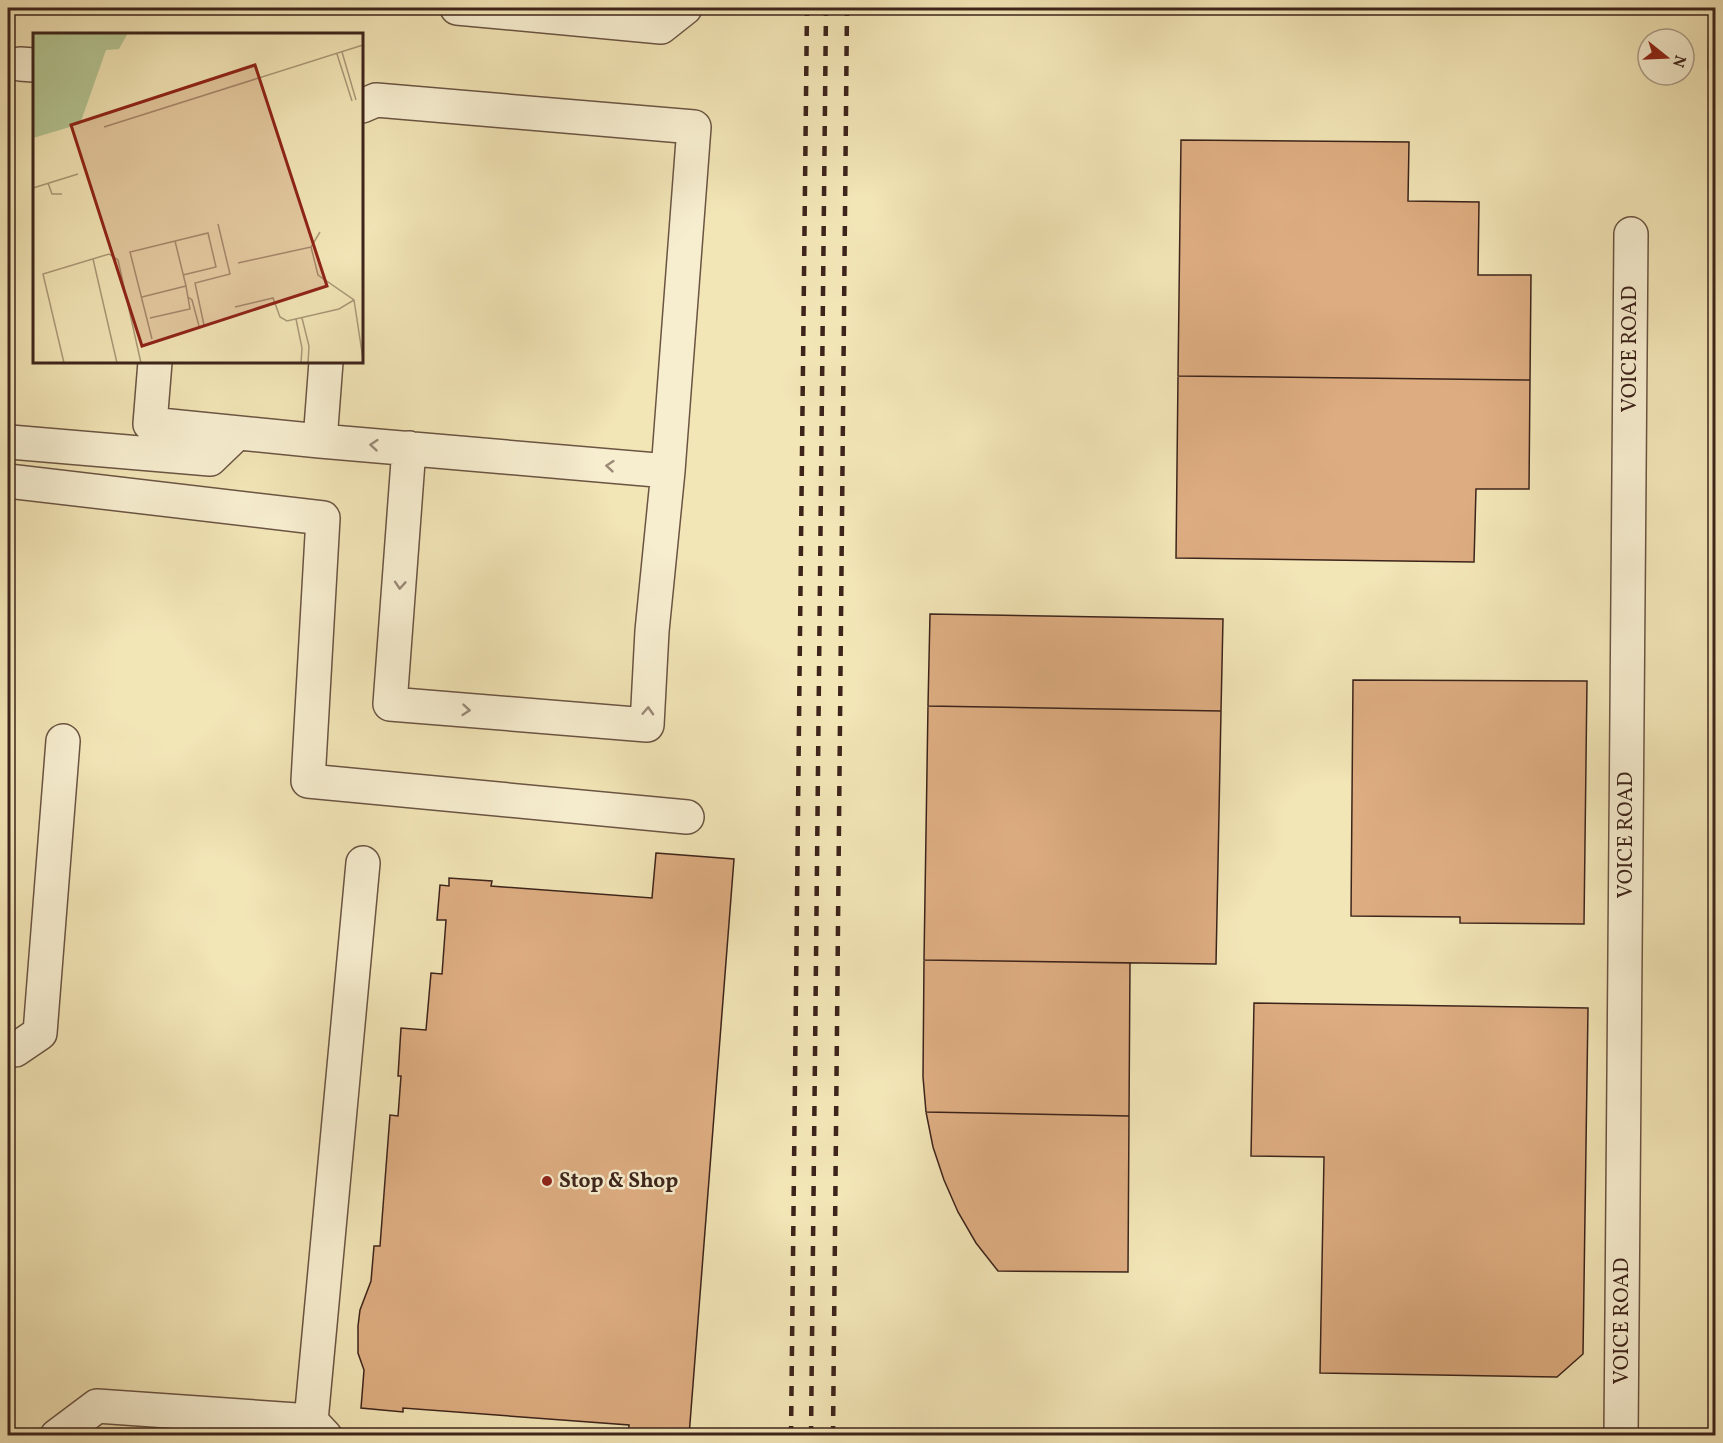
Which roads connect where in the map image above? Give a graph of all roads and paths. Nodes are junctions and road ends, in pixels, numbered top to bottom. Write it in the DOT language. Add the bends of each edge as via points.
graph roads {
  1 [pos="457,8"];
  2 [pos="685,8"];
  3 [pos="363,106"];
  4 [pos="1631,234"];
  5 [pos="155,363"];
  6 [pos="326,363"];
  7 [pos="237,433"];
  8 [pos="320,441"];
  9 [pos="409,448"];
  10 [pos="9,451"];
  11 [pos="668,471"];
  12 [pos="188,474"];
  13 [pos="8,481"];
  14 [pos="63,741"];
  15 [pos="687,817"];
  16 [pos="363,863"];
  17 [pos="8,1049"];
  18 [pos="318,1428"];
  19 [pos="57,1436"];
  20 [pos="1622,1436"];
  1 -- 2 [label="street" via="661,27"];
  3 -- 11 [label="street" via="376,100 694,127"];
  4 -- 20 [label="street, VOICE ROAD"];
  5 -- 7 [label="street" via="150,424"];
  6 -- 8 [label="street"];
  7 -- 8 [label="street"];
  7 -- 10 [label="street" via="210,459"];
  9 -- 8 [label="street, one-way"];
  11 -- 9 [label="street, one-way"];
  9 -- 11 [label="street, one-way" via="390,704 647,725"];
  10 -- 12 [label="street"];
  13 -- 15 [label="street" via="323,518 308,781"];
  14 -- 17 [label="street" via="40,1033 15,1050"];
  16 -- 18 [label="street"];
  18 -- 19 [label="street" via="97,1406"];
}
